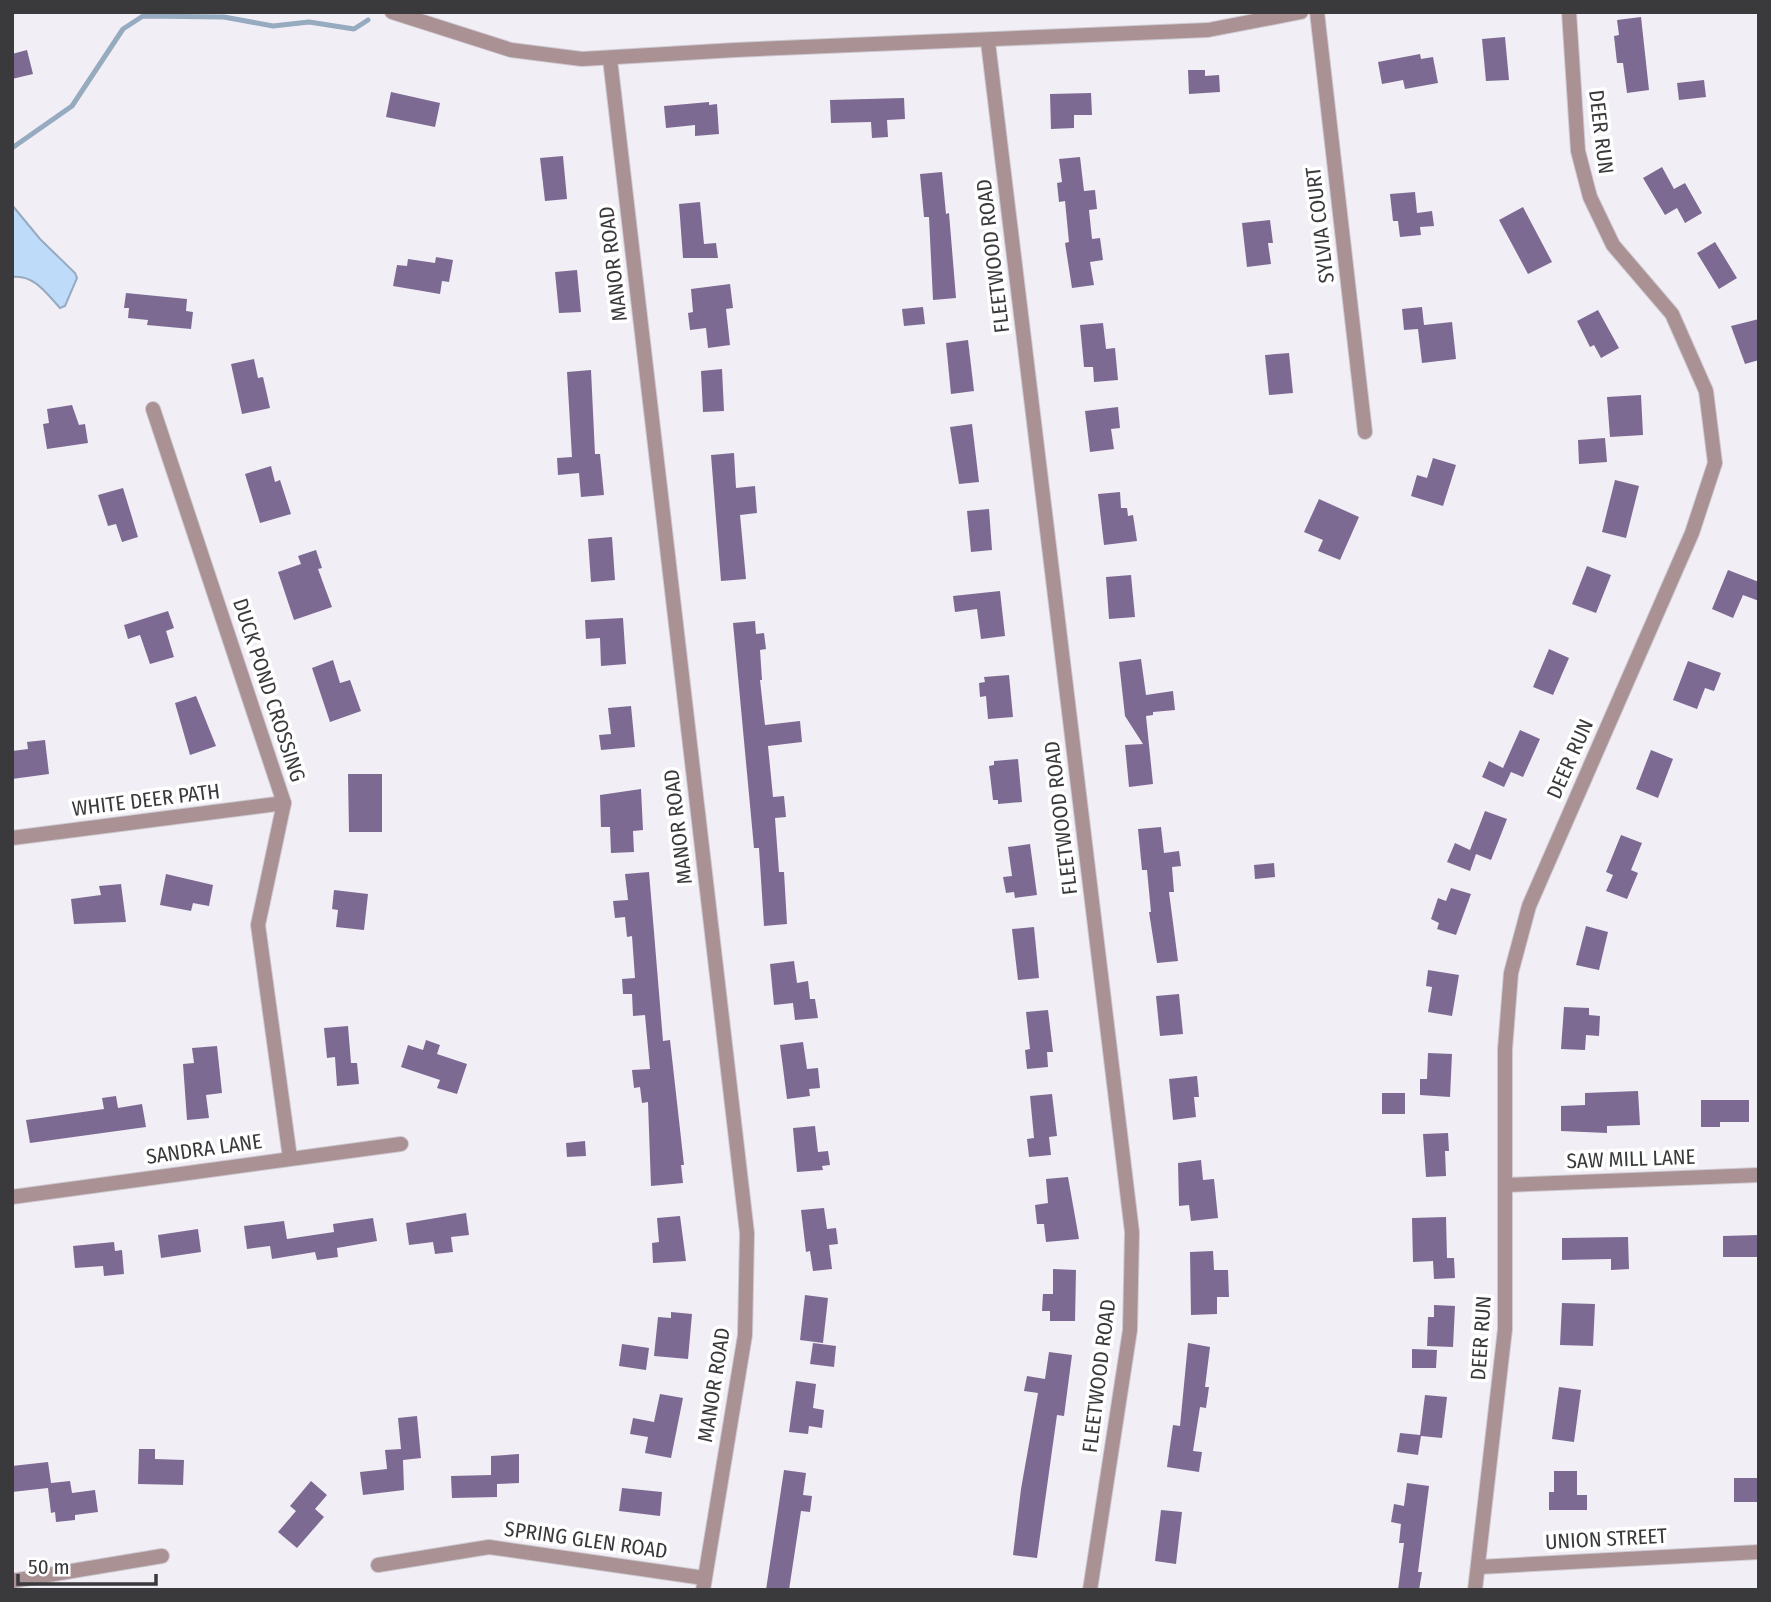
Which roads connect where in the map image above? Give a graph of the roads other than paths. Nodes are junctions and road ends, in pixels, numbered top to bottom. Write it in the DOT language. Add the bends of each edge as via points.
graph roads {
  1 [pos="392,12"];
  2 [pos="1301,12"];
  3 [pos="1317,12"];
  4 [pos="1569,12"];
  5 [pos="988,41"];
  6 [pos="610,59"];
  7 [pos="153,409"];
  8 [pos="1365,432"];
  9 [pos="284,803"];
  10 [pos="12,838"];
  11 [pos="401,1144"];
  12 [pos="289,1158"];
  13 [pos="1759,1175"];
  14 [pos="1506,1185"];
  15 [pos="12,1197"];
  16 [pos="1759,1552"];
  17 [pos="162,1556"];
  18 [pos="378,1564"];
  19 [pos="1479,1567"];
  20 [pos="12,1581"];
  21 [pos="704,1584"];
  22 [pos="1090,1590"];
  23 [pos="1475,1590"];
  1 -- 6 [label="street" via="511,50"];
  2 -- 5 [label="street" via="1208,30"];
  3 -- 8 [label="street, SYLVIA COURT"];
  4 -- 14 [label="street, DEER RUN" via="1578,151 1590,197 1613,245 1672,314 1706,391 1715,463 1692,533 1528,906 1511,973 1505,1049"];
  5 -- 6 [label="street"];
  5 -- 22 [label="street, FLEETWOOD ROAD" via="1132,1233 1130,1330"];
  6 -- 21 [label="street, MANOR ROAD" via="747,1233 744,1335"];
  7 -- 9 [label="street, DUCK POND CROSSING"];
  9 -- 10 [label="street, WHITE DEER PATH"];
  9 -- 12 [label="street, DUCK POND CROSSING" via="258,925"];
  11 -- 12 [label="street, SANDRA LANE"];
  12 -- 15 [label="street, SANDRA LANE"];
  13 -- 14 [label="street, SAW MILL LANE"];
  14 -- 19 [label="street, DEER RUN" via="1505,1329"];
  16 -- 19 [label="street, UNION STREET"];
  17 -- 20 [label="street"];
  18 -- 21 [label="street, SPRING GLEN ROAD" via="489,1547"];
  19 -- 23 [label="street"];
}
